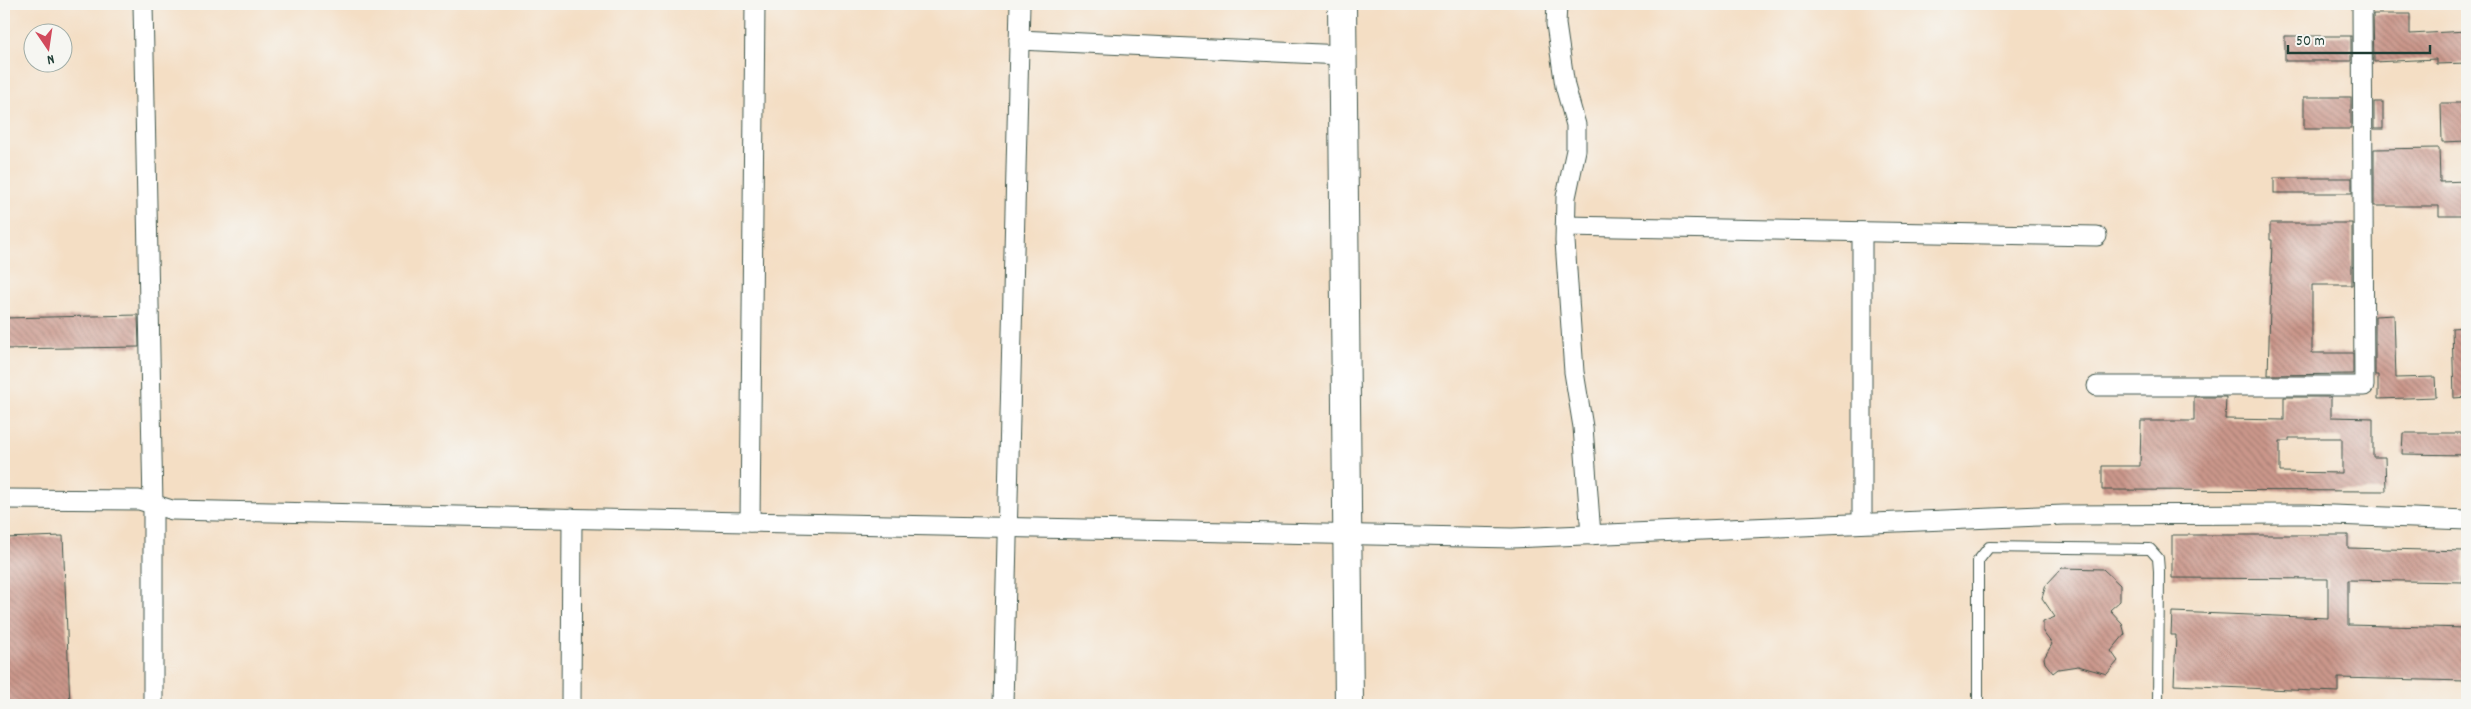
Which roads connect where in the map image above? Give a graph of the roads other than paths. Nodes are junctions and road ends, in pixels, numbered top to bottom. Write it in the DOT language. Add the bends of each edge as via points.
graph roads {
  1 [pos="143,4"];
  2 [pos="755,4"];
  3 [pos="1020,4"];
  4 [pos="1342,4"];
  5 [pos="1557,4"];
  6 [pos="2362,4"];
  7 [pos="1019,40"];
  8 [pos="1342,55"];
  9 [pos="1565,226"];
  10 [pos="1862,232"];
  11 [pos="2097,236"];
  12 [pos="2097,386"];
  13 [pos="4,499"];
  14 [pos="154,504"];
  15 [pos="572,518"];
  16 [pos="2467,520"];
  17 [pos="750,522"];
  18 [pos="1862,524"];
  19 [pos="1008,527"];
  20 [pos="1348,534"];
  21 [pos="1591,535"];
  22 [pos="153,705"];
  23 [pos="571,705"];
  24 [pos="1003,705"];
  25 [pos="1349,705"];
  26 [pos="1978,705"];
  27 [pos="2158,705"];
  1 -- 14 [label="street"];
  2 -- 17 [label="street"];
  3 -- 7 [label="street"];
  4 -- 8 [label="street"];
  5 -- 9 [label="street" via="1556,24 1565,86 1576,125 1576,150 1566,197"];
  6 -- 12 [label="street" via="2364,386"];
  7 -- 8 [label="street"];
  7 -- 19 [label="street"];
  8 -- 20 [label="street"];
  9 -- 10 [label="street"];
  9 -- 21 [label="street" via="1574,372 1583,427"];
  10 -- 11 [label="street"];
  10 -- 18 [label="street"];
  13 -- 14 [label="street" via="139,500"];
  14 -- 15 [label="street" via="172,510"];
  14 -- 22 [label="street"];
  15 -- 17 [label="street"];
  15 -- 23 [label="street"];
  16 -- 18 [label="street" via="2204,513 2064,515"];
  17 -- 19 [label="street"];
  18 -- 21 [label="street"];
  19 -- 20 [label="street"];
  19 -- 24 [label="street"];
  20 -- 21 [label="street" via="1512,538"];
  20 -- 25 [label="street"];
  26 -- 27 [label="lane" via="1978,561 1989,547 2150,549 2158,558 2159,571"];
}
